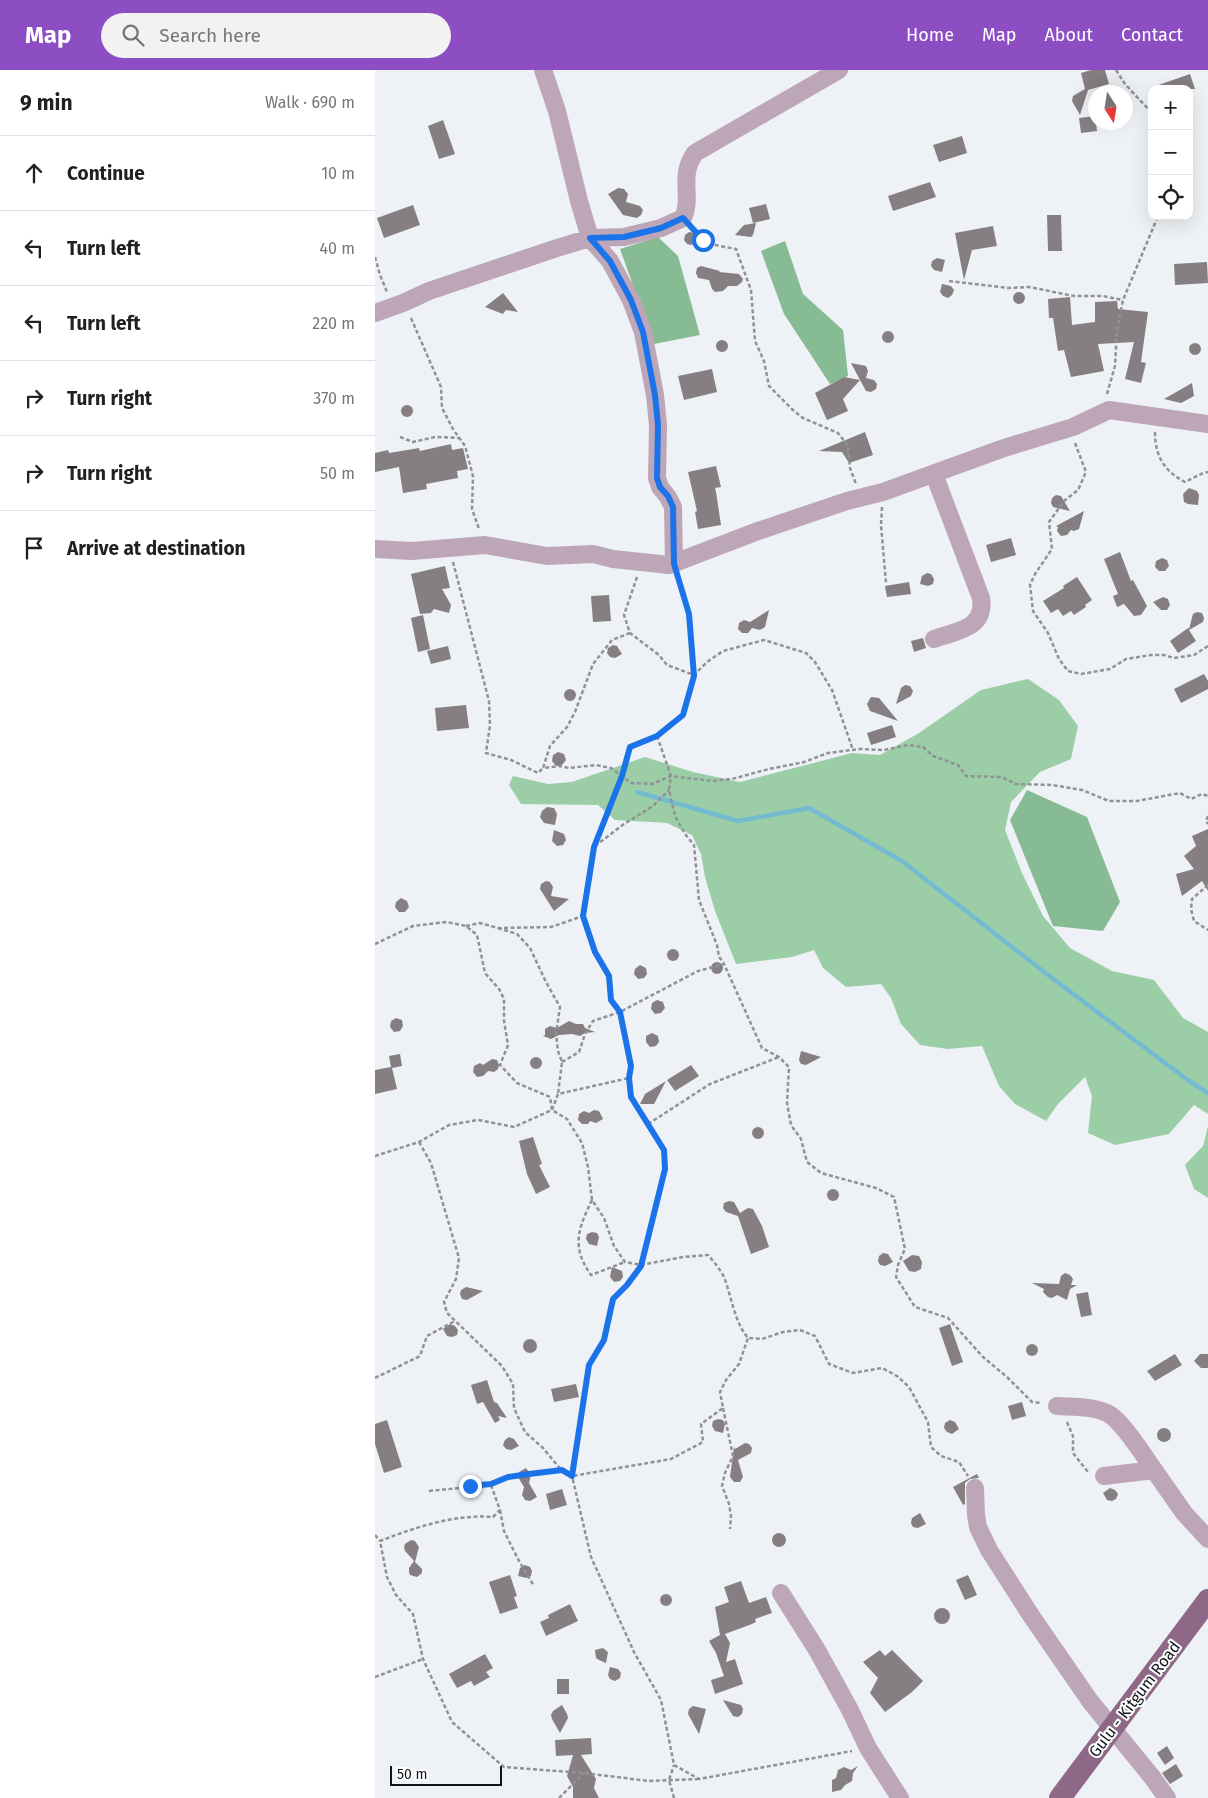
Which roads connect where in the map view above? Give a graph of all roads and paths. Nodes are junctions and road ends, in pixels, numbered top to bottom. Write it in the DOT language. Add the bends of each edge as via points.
graph roads {
  1 [pos="543,70"];
  2 [pos="839,70"];
  3 [pos="1116,70"];
  4 [pos="1148,109"];
  5 [pos="683,218"];
  6 [pos="1156,220"];
  7 [pos="590,238"];
  8 [pos="375,258"];
  9 [pos="949,281"];
  10 [pos="1123,300"];
  11 [pos="390,308"];
  12 [pos="1109,410"];
  13 [pos="1155,418"];
  14 [pos="1208,424"];
  15 [pos="1073,426"];
  16 [pos="400,437"];
  17 [pos="460,438"];
  18 [pos="1208,472"];
  19 [pos="935,474"];
  20 [pos="883,492"];
  21 [pos="485,545"];
  22 [pos="450,548"];
  23 [pos="375,549"];
  24 [pos="653,563"];
  25 [pos="674,564"];
  26 [pos="885,583"];
  27 [pos="630,633"];
  28 [pos="934,639"];
  29 [pos="1208,646"];
  30 [pos="694,676"];
  31 [pos="657,736"];
  32 [pos="853,750"];
  33 [pos="543,768"];
  34 [pos="622,776"];
  35 [pos="671,776"];
  36 [pos="669,790"];
  37 [pos="1208,796"];
  38 [pos="1208,816"];
  39 [pos="1208,824"];
  40 [pos="594,847"];
  41 [pos="1208,885"];
  42 [pos="583,916"];
  43 [pos="466,926"];
  44 [pos="498,928"];
  45 [pos="1208,930"];
  46 [pos="375,944"];
  47 [pos="724,964"];
  48 [pos="620,1012"];
  49 [pos="779,1057"];
  50 [pos="562,1062"];
  51 [pos="629,1078"];
  52 [pos="558,1094"];
  53 [pos="552,1110"];
  54 [pos="648,1124"];
  55 [pos="419,1142"];
  56 [pos="375,1156"];
  57 [pos="592,1200"];
  58 [pos="625,1262"];
  59 [pos="641,1266"];
  60 [pos="455,1321"];
  61 [pos="748,1338"];
  62 [pos="375,1378"];
  63 [pos="1057,1406"];
  64 [pos="723,1408"];
  65 [pos="562,1470"];
  66 [pos="1154,1470"];
  67 [pos="1097,1475"];
  68 [pos="572,1476"];
  69 [pos="491,1484"];
  70 [pos="975,1488"];
  71 [pos="429,1491"];
  72 [pos="500,1510"];
  73 [pos="730,1529"];
  74 [pos="375,1535"];
  75 [pos="1208,1539"];
  76 [pos="380,1541"];
  77 [pos="534,1586"];
  78 [pos="781,1593"];
  79 [pos="1208,1600"];
  80 [pos="423,1659"];
  81 [pos="375,1677"];
  82 [pos="1113,1728"];
  83 [pos="868,1748"];
  84 [pos="674,1765"];
  85 [pos="584,1773"];
  86 [pos="699,1779"];
  87 [pos="669,1780"];
  88 [pos="559,1798"];
  89 [pos="674,1798"];
  90 [pos="900,1798"];
  91 [pos="1060,1798"];
  92 [pos="1167,1798"];
  1 -- 7 [label="street" via="557,110"];
  2 -- 5 [label="street" via="695,154 687,169"];
  3 -- 4 [label="path"];
  5 -- 7 [label="street" via="661,228 624,237"];
  5 -- 20 [label="path" via="703,240 736,249 751,290 755,340 769,386 803,418 837,433 848,446 850,468 858,488"];
  6 -- 10 [label="path"];
  7 -- 11 [label="street" via="429,290"];
  7 -- 25 [label="street" via="610,261 631,300 643,332 658,425 657,478 673,507"];
  8 -- 11 [label="path"];
  9 -- 10 [label="path" via="1008,288 1029,287 1074,296"];
  10 -- 12 [label="path" via="1115,366 1107,396"];
  11 -- 17 [label="path" via="415,325 441,387 442,408"];
  12 -- 13 [label="street"];
  12 -- 15 [label="street"];
  13 -- 14 [label="street"];
  13 -- 18 [label="path" via="1155,446 1172,476 1185,482"];
  15 -- 19 [label="street"];
  15 -- 29 [label="path" via="1086,472 1078,490 1064,501 1049,522 1052,549 1030,585 1033,611 1048,633 1059,659 1068,671 1081,674 1110,669 1126,659 1151,655 1174,658 1194,655"];
  16 -- 17 [label="path" via="413,442 435,437"];
  17 -- 21 [label="path" via="473,476 472,509"];
  19 -- 20 [label="street"];
  19 -- 28 [label="street" via="983,605 981,614 972,625"];
  20 -- 25 [label="street" via="847,501"];
  20 -- 26 [label="path" via="881,525"];
  21 -- 22 [label="street"];
  21 -- 24 [label="street" via="547,556 593,554"];
  22 -- 23 [label="street"];
  22 -- 33 [label="path" via="489,701 486,753 539,773"];
  24 -- 25 [label="street"];
  24 -- 27 [label="path" via="638,574 631,591 624,615"];
  25 -- 30 [label="path" via="689,614"];
  27 -- 30 [label="path" via="667,665"];
  27 -- 33 [label="path" via="611,640 593,664 575,712 550,746"];
  30 -- 31 [label="path" via="683,715"];
  30 -- 32 [label="path" via="723,651 765,640 806,653 832,690"];
  31 -- 34 [label="path" via="630,747"];
  31 -- 35 [label="path"];
  32 -- 35 [label="path" via="828,753 804,762 712,782"];
  32 -- 37 [label="path" via="923,748 933,756 958,765 966,776 1001,777 1016,784 1082,790 1109,801 1137,801 1180,793 1191,799 1202,794"];
  33 -- 34 [label="path" via="596,766 611,768"];
  34 -- 35 [label="path" via="631,783 651,784"];
  34 -- 40 [label="path"];
  35 -- 36 [label="path"];
  36 -- 40 [label="path" via="653,806"];
  36 -- 47 [label="path" via="675,816 694,845 699,900"];
  38 -- 39 [label="path"];
  40 -- 42 [label="path"];
  41 -- 45 [label="path" via="1191,899 1194,921"];
  42 -- 44 [label="path" via="551,927"];
  42 -- 48 [label="path" via="595,952 609,976 611,1000"];
  43 -- 44 [label="path" via="480,923"];
  43 -- 46 [label="path" via="447,922 413,926"];
  43 -- 53 [label="path" via="477,935 485,973 504,999 508,1045 500,1065 517,1082 550,1097"];
  44 -- 50 [label="path" via="517,934 530,948 560,1007 557,1033"];
  47 -- 48 [label="path" via="698,971"];
  47 -- 49 [label="path" via="763,1048"];
  48 -- 50 [label="path" via="593,1020 579,1052"];
  48 -- 51 [label="path" via="631,1066"];
  49 -- 54 [label="path" via="710,1084"];
  49 -- 63 [label="path" via="789,1067 787,1103 791,1125 801,1139 807,1162 821,1173 876,1188 894,1197 905,1249 896,1276 915,1307 948,1318 983,1357 1032,1402"];
  50 -- 52 [label="path"];
  51 -- 52 [label="path"];
  51 -- 54 [label="path" via="631,1097"];
  52 -- 53 [label="path"];
  53 -- 55 [label="path" via="514,1127 478,1120 449,1125"];
  53 -- 57 [label="path" via="567,1119 582,1143"];
  54 -- 59 [label="path" via="664,1150 665,1169"];
  55 -- 56 [label="path"];
  55 -- 60 [label="path" via="431,1162 459,1258 456,1279 444,1302 447,1314"];
  57 -- 58 [label="path"];
  57 -- 58 [label="path" via="580,1233 578,1249 583,1264 591,1275"];
  58 -- 59 [label="path"];
  59 -- 61 [label="path" via="708,1255 724,1277 732,1306"];
  59 -- 68 [label="path" via="613,1299 604,1340 589,1365"];
  60 -- 62 [label="path" via="427,1336 420,1356"];
  60 -- 65 [label="path" via="502,1366 513,1384 514,1408 525,1432"];
  61 -- 64 [label="path" via="739,1364 721,1392"];
  61 -- 70 [label="path" via="762,1339 799,1330 815,1336 829,1364 853,1373 882,1368 897,1376 909,1387 929,1422 931,1448 941,1456 959,1462"];
  63 -- 66 [label="street" via="1097,1409 1109,1414 1131,1436"];
  63 -- 67 [label="path" via="1073,1436 1073,1453"];
  64 -- 68 [label="path" via="701,1424 703,1442 671,1459"];
  64 -- 73 [label="path" via="733,1456 722,1486 729,1504"];
  65 -- 68 [label="path"];
  65 -- 69 [label="path" via="508,1477"];
  66 -- 67 [label="street"];
  66 -- 75 [label="street"];
  68 -- 84 [label="path" via="591,1557 634,1652 661,1700"];
  69 -- 71 [label="path"];
  69 -- 72 [label="path"];
  70 -- 82 [label="street" via="978,1527 989,1550 1090,1701"];
  72 -- 76 [label="path" via="493,1517 475,1516 430,1524"];
  72 -- 77 [label="path" via="504,1531"];
  74 -- 76 [label="path"];
  76 -- 80 [label="path" via="387,1577 396,1595 413,1614"];
  78 -- 83 [label="street" via="851,1710"];
  79 -- 82 [label="main road, Gulu - Kitgum Road"];
  80 -- 81 [label="path"];
  80 -- 85 [label="path" via="453,1722 504,1767"];
  82 -- 91 [label="main road, Gulu - Kitgum Road"];
  82 -- 92 [label="street"];
  83 -- 86 [label="path"];
  83 -- 90 [label="street"];
  84 -- 86 [label="path"];
  84 -- 87 [label="path"];
  85 -- 87 [label="path" via="649,1781"];
  85 -- 88 [label="path"];
  86 -- 87 [label="path"];
  87 -- 89 [label="path"];
}
